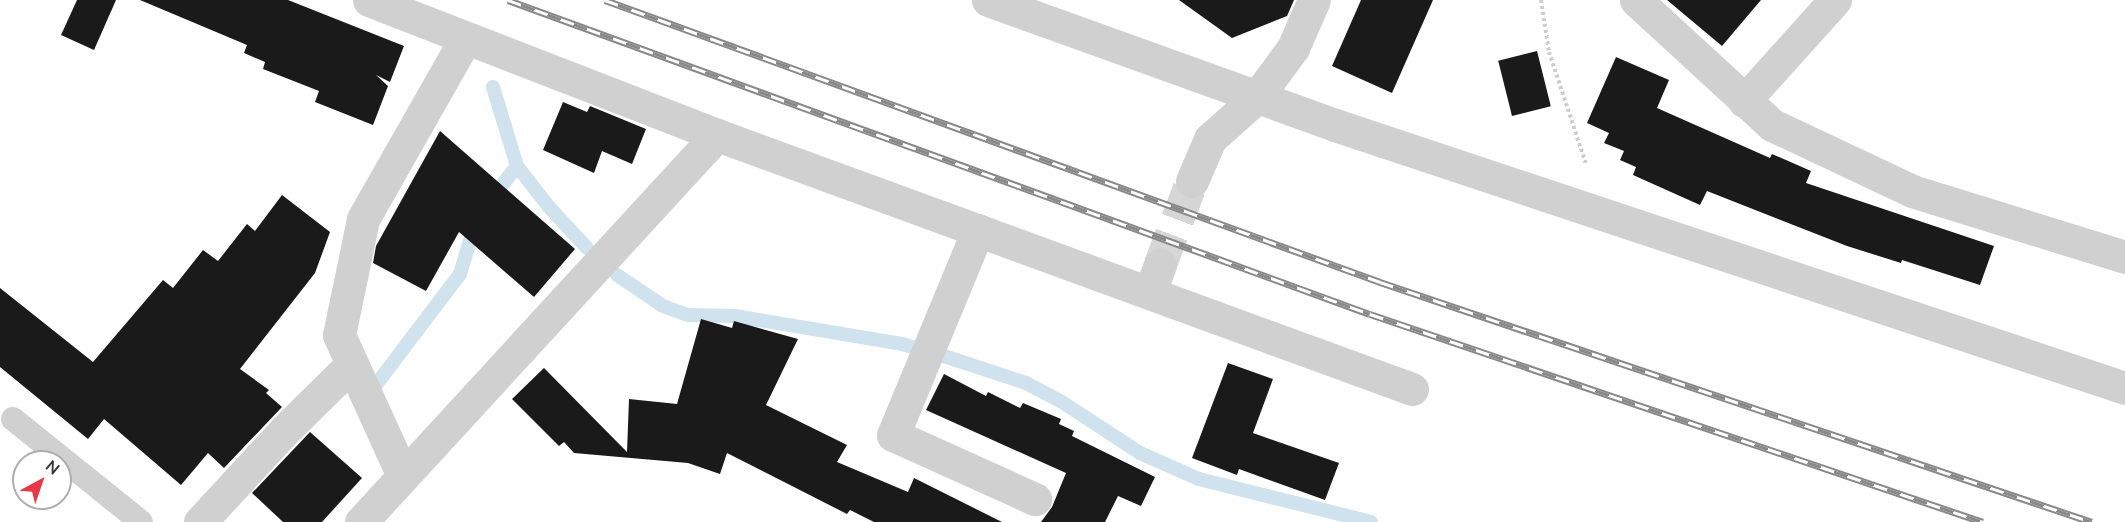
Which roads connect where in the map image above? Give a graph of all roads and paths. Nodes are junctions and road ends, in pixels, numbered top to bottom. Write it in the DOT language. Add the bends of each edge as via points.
graph roads {
  1 [pos="369,0"];
  2 [pos="988,0"];
  3 [pos="1314,0"];
  4 [pos="1541,0"];
  5 [pos="1636,0"];
  6 [pos="1835,0"];
  7 [pos="466,38"];
  8 [pos="1257,97"];
  9 [pos="1744,100"];
  10 [pos="717,135"];
  11 [pos="1192,181"];
  12 [pos="1604,215"];
  13 [pos="978,230"];
  14 [pos="2125,257"];
  15 [pos="351,366"];
  16 [pos="2125,388"];
  17 [pos="1412,389"];
  18 [pos="13,419"];
  19 [pos="404,476"];
  20 [pos="1035,499"];
  21 [pos="141,522"];
  22 [pos="200,522"];
  23 [pos="361,522"];
  1 -- 7 [label="street"];
  2 -- 8 [label="street"];
  3 -- 8 [label="street" via="1293,48"];
  4 -- 12 [label="path" via="1549,52"];
  5 -- 9 [label="street"];
  6 -- 9 [label="street"];
  7 -- 10 [label="street"];
  7 -- 15 [label="street" via="363,219 339,335"];
  8 -- 11 [label="street" via="1210,139"];
  8 -- 12 [label="street"];
  9 -- 14 [label="street" via="1772,125 1912,191"];
  10 -- 13 [label="street"];
  10 -- 19 [label="street"];
  12 -- 16 [label="street"];
  13 -- 17 [label="street" via="1155,279"];
  13 -- 20 [label="street" via="893,435"];
  15 -- 19 [label="street"];
  15 -- 22 [label="street"];
  18 -- 21 [label="lane"];
  19 -- 23 [label="street"];
}
